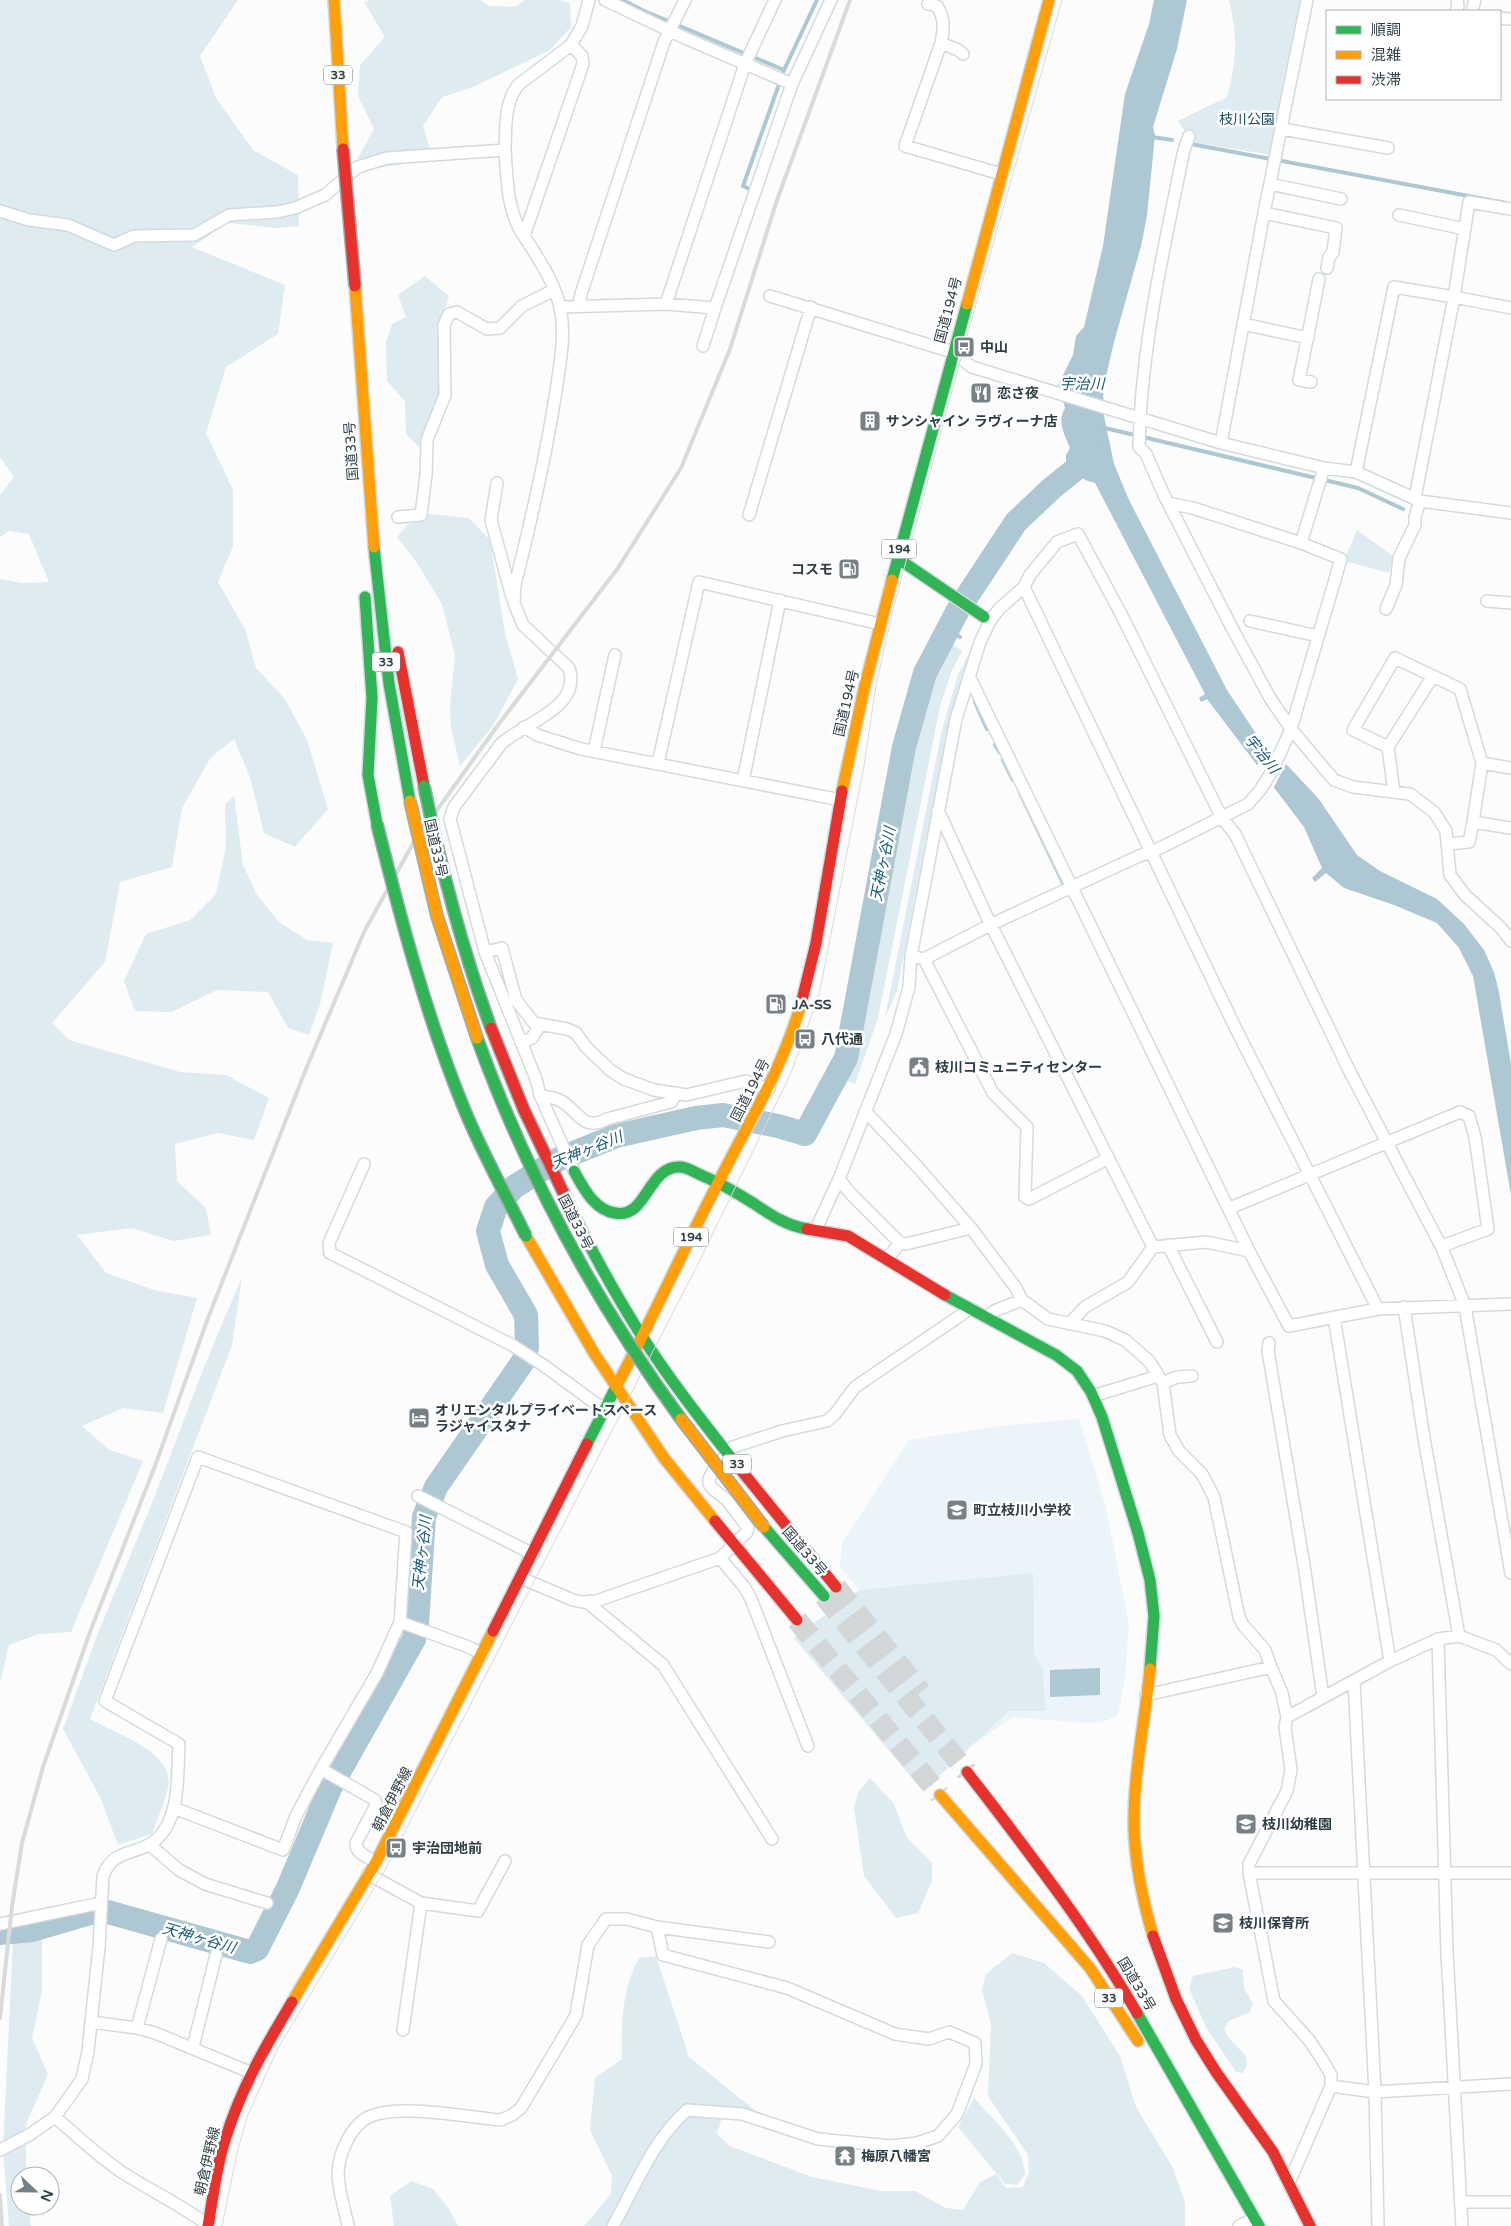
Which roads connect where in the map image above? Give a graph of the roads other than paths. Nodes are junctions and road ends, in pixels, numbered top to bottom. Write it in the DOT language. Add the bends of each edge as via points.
graph roads {
  1 [pos="334,0"];
  2 [pos="589,0"];
  3 [pos="606,0"];
  4 [pos="685,0"];
  5 [pos="775,0"];
  6 [pos="831,0"];
  7 [pos="930,0"];
  8 [pos="1049,0"];
  9 [pos="1307,0"];
  10 [pos="670,30"];
  11 [pos="941,43"];
  12 [pos="571,45"];
  13 [pos="963,54"];
  14 [pos="745,64"];
  15 [pos="784,81"];
  16 [pos="1282,129"];
  17 [pos="1189,136"];
  18 [pos="1388,148"];
  19 [pos="505,150"];
  20 [pos="1001,174"];
  21 [pos="1270,184"];
  22 [pos="1341,199"];
  23 [pos="1511,209"];
  24 [pos="0,211"];
  25 [pos="1264,213"];
  26 [pos="1399,215"];
  27 [pos="1465,229"];
  28 [pos="524,236"];
  29 [pos="1327,268"];
  30 [pos="1319,280"];
  31 [pos="554,290"];
  32 [pos="770,296"];
  33 [pos="1454,297"];
  34 [pos="666,304"];
  35 [pos="579,306"];
  36 [pos="560,307"];
  37 [pos="810,307"];
  38 [pos="715,308"];
  39 [pos="1511,308"];
  40 [pos="1242,324"];
  41 [pos="1308,338"];
  42 [pos="703,346"];
  43 [pos="952,352"];
  44 [pos="1311,382"];
  45 [pos="1135,417"];
  46 [pos="1221,443"];
  47 [pos="1356,472"];
  48 [pos="1321,478"];
  49 [pos="497,484"];
  50 [pos="1417,499"];
  51 [pos="1168,503"];
  52 [pos="1511,512"];
  53 [pos="749,515"];
  54 [pos="398,517"];
  55 [pos="371,522"];
  56 [pos="1301,543"];
  57 [pos="897,558"];
  58 [pos="365,569"];
  59 [pos="1024,587"];
  60 [pos="364,588"];
  61 [pos="780,600"];
  62 [pos="1487,601"];
  63 [pos="514,603"];
  64 [pos="1511,603"];
  65 [pos="1386,609"];
  66 [pos="987,619"];
  67 [pos="1250,621"];
  68 [pos="880,624"];
  69 [pos="1318,636"];
  70 [pos="615,655"];
  71 [pos="969,676"];
  72 [pos="1433,676"];
  73 [pos="524,728"];
  74 [pos="1288,734"];
  75 [pos="1388,747"];
  76 [pos="594,751"];
  77 [pos="658,763"];
  78 [pos="1482,763"];
  79 [pos="1511,768"];
  80 [pos="743,780"];
  81 [pos="1394,792"];
  82 [pos="841,800"];
  83 [pos="938,810"];
  84 [pos="1222,818"];
  85 [pos="1473,822"];
  86 [pos="1511,828"];
  87 [pos="1448,844"];
  88 [pos="1152,852"];
  89 [pos="1072,889"];
  90 [pos="992,924"];
  91 [pos="1511,941"];
  92 [pos="485,952"];
  93 [pos="911,956"];
  94 [pos="924,959"];
  95 [pos="540,1025"];
  96 [pos="521,1043"];
  97 [pos="769,1089"];
  98 [pos="677,1093"];
  99 [pos="540,1095"];
  100 [pos="865,1111"];
  101 [pos="1387,1142"];
  102 [pos="1109,1158"];
  103 [pos="364,1164"];
  104 [pos="574,1171"];
  105 [pos="1311,1174"];
  106 [pos="839,1179"];
  107 [pos="718,1182"];
  108 [pos="1230,1208"];
  109 [pos="971,1228"];
  110 [pos="816,1231"];
  111 [pos="900,1243"];
  112 [pos="1168,1245"];
  113 [pos="1153,1247"];
  114 [pos="1442,1248"];
  115 [pos="1249,1251"];
  116 [pos="888,1260"];
  117 [pos="1022,1300"];
  118 [pos="1511,1304"];
  119 [pos="1465,1306"];
  120 [pos="1404,1307"];
  121 [pos="970,1309"];
  122 [pos="1378,1309"];
  123 [pos="1334,1316"];
  124 [pos="987,1318"];
  125 [pos="1069,1324"];
  126 [pos="643,1337"];
  127 [pos="1217,1342"];
  128 [pos="1268,1343"];
  129 [pos="1192,1376"];
  130 [pos="1160,1379"];
  131 [pos="616,1388"];
  132 [pos="1093,1396"];
  133 [pos="606,1408"];
  134 [pos="727,1452"];
  135 [pos="420,1496"];
  136 [pos="733,1544"];
  137 [pos="533,1554"];
  138 [pos="720,1558"];
  139 [pos="1511,1572"];
  140 [pos="521,1578"];
  141 [pos="836,1587"];
  142 [pos="824,1596"];
  143 [pos="587,1602"];
  144 [pos="797,1620"];
  145 [pos="403,1623"];
  146 [pos="1459,1636"];
  147 [pos="1438,1638"];
  148 [pos="483,1654"];
  149 [pos="1390,1661"];
  150 [pos="1511,1664"];
  151 [pos="1271,1667"];
  152 [pos="1354,1682"];
  153 [pos="1146,1695"];
  154 [pos="1323,1697"];
  155 [pos="1286,1718"];
  156 [pos="808,1746"];
  157 [pos="324,1770"];
  158 [pos="967,1772"];
  159 [pos="940,1795"];
  160 [pos="174,1808"];
  161 [pos="772,1839"];
  162 [pos="150,1845"];
  163 [pos="505,1861"];
  164 [pos="376,1862"];
  165 [pos="1249,1873"];
  166 [pos="1511,1873"];
  167 [pos="368,1874"];
  168 [pos="1363,1874"];
  169 [pos="1445,1875"];
  170 [pos="1069,1888"];
  171 [pos="101,1903"];
  172 [pos="267,1903"];
  173 [pos="421,1903"];
  174 [pos="0,1924"];
  175 [pos="657,1928"];
  176 [pos="161,1939"];
  177 [pos="768,1942"];
  178 [pos="216,1955"];
  179 [pos="1112,1970"];
  180 [pos="91,2022"];
  181 [pos="137,2028"];
  182 [pos="404,2030"];
  183 [pos="193,2047"];
  184 [pos="252,2072"];
  185 [pos="1511,2084"];
  186 [pos="1331,2086"];
  187 [pos="1454,2088"];
  188 [pos="1375,2092"];
  189 [pos="55,2117"];
  190 [pos="0,2150"];
  191 [pos="1289,2184"];
  192 [pos="1461,2202"];
  193 [pos="1511,2202"];
  194 [pos="1257,2222"];
  195 [pos="208,2225"];
  196 [pos="348,2226"];
  197 [pos="613,2226"];
  198 [pos="1239,2226"];
  199 [pos="1310,2226"];
  200 [pos="1378,2226"];
  201 [pos="1462,2226"];
  1 -- 55 [label="main road, 国道33号 / 33, bridge"];
  2 -- 12 [label="street" via="582,26"];
  3 -- 10 [label="street"];
  4 -- 10 [label="street"];
  5 -- 14 [label="street"];
  6 -- 15 [label="street"];
  7 -- 11 [label="street" via="928,4 937,6 943,16"];
  8 -- 20 [label="main road, 国道194号 / 194"];
  9 -- 16 [label="street"];
  10 -- 14 [label="street"];
  10 -- 35 [label="street" via="621,170"];
  11 -- 13 [label="street"];
  11 -- 20 [label="street" via="906,146"];
  12 -- 19 [label="street" via="512,92 507,109"];
  12 -- 28 [label="street" via="582,56 584,64"];
  14 -- 15 [label="street"];
  14 -- 34 [label="street"];
  15 -- 38 [label="street"];
  16 -- 18 [label="street"];
  16 -- 21 [label="street"];
  17 -- 45 [label="street" via="1180,168"];
  19 -- 24 [label="street" via="387,158 358,167 324,195 295,208 229,214 194,235 134,236 114,245 68,225 29,220"];
  19 -- 28 [label="street" via="513,214 516,226"];
  20 -- 43 [label="main road, 国道194号 / 194"];
  21 -- 22 [label="street"];
  21 -- 25 [label="street"];
  23 -- 27 [label="street" via="1470,202"];
  25 -- 29 [label="street" via="1336,228"];
  25 -- 40 [label="street"];
  26 -- 27 [label="street"];
  27 -- 33 [label="street"];
  28 -- 31 [label="street" via="543,265"];
  30 -- 41 [label="street"];
  31 -- 36 [label="street"];
  31 -- 54 [label="street" via="522,306 500,328 487,329 457,312 449,314 444,325 445,395 426,440 421,515"];
  32 -- 37 [label="street"];
  33 -- 39 [label="street"];
  33 -- 47 [label="street" via="1394,287"];
  33 -- 50 [label="street"];
  34 -- 35 [label="street"];
  34 -- 38 [label="street"];
  35 -- 36 [label="street"];
  36 -- 63 [label="street" via="563,338 550,430 515,585"];
  37 -- 43 [label="street"];
  37 -- 53 [label="street"];
  38 -- 42 [label="street"];
  40 -- 41 [label="street"];
  40 -- 46 [label="street"];
  41 -- 44 [label="street" via="1299,380"];
  43 -- 45 [label="street" via="972,367"];
  43 -- 57 [label="main road, 国道194号 / 194"];
  45 -- 46 [label="street"];
  45 -- 51 [label="street" via="1139,447 1146,454"];
  46 -- 48 [label="street"];
  47 -- 48 [label="street"];
  47 -- 50 [label="street"];
  48 -- 56 [label="street"];
  49 -- 63 [label="street" via="491,520"];
  50 -- 52 [label="street"];
  50 -- 65 [label="street" via="1414,524 1399,558 1396,585"];
  51 -- 56 [label="street"];
  51 -- 74 [label="street"];
  55 -- 58 [label="main road"];
  55 -- 126 [label="main road, bridge" via="435,848 481,1006 532,1133 598,1263"];
  55 -- 142 [label="main road, 国道33号 / 33, bridge" via="387,666 425,868 442,933 504,1107 552,1208 596,1288 666,1400 764,1527"];
  56 -- 69 [label="street" via="1341,559"];
  57 -- 66 [label="main road"];
  57 -- 68 [label="main road, 国道194号 / 194"];
  59 -- 66 [label="street"];
  59 -- 84 [label="street" via="1057,542 1078,534"];
  59 -- 88 [label="street"];
  60 -- 131 [label="main road, bridge" via="372,698 368,775 407,943 464,1108 526,1236"];
  61 -- 68 [label="street"];
  61 -- 77 [label="street" via="699,582"];
  61 -- 80 [label="street"];
  62 -- 64 [label="street"];
  63 -- 73 [label="street" via="523,625 569,668 572,677 562,703"];
  66 -- 71 [label="street"];
  67 -- 69 [label="street"];
  68 -- 82 [label="main road, 国道194号 / 194"];
  69 -- 74 [label="street"];
  70 -- 76 [label="street"];
  71 -- 83 [label="street" via="956,719"];
  71 -- 89 [label="street"];
  72 -- 75 [label="street"];
  72 -- 75 [label="street" via="1394,658 1354,730"];
  72 -- 78 [label="street" via="1460,689"];
  73 -- 76 [label="street" via="537,735"];
  73 -- 92 [label="street" via="501,744 454,807 450,819"];
  74 -- 81 [label="street" via="1334,780 1353,787"];
  74 -- 84 [label="street" via="1268,778 1251,801"];
  75 -- 81 [label="street"];
  76 -- 77 [label="street"];
  77 -- 80 [label="street"];
  78 -- 79 [label="street"];
  78 -- 85 [label="street"];
  80 -- 82 [label="street"];
  81 -- 87 [label="street" via="1410,794 1434,812 1446,831"];
  82 -- 97 [label="main road, 国道194号 / 194" via="809,978 794,1029"];
  83 -- 90 [label="street"];
  83 -- 93 [label="street"];
  84 -- 88 [label="street"];
  84 -- 101 [label="street" via="1234,834"];
  85 -- 86 [label="street"];
  85 -- 87 [label="street" via="1469,842"];
  87 -- 91 [label="street" via="1450,875"];
  88 -- 89 [label="street"];
  88 -- 105 [label="street" via="1235,1027"];
  89 -- 90 [label="street"];
  89 -- 108 [label="street"];
  90 -- 94 [label="street"];
  90 -- 102 [label="street"];
  92 -- 95 [label="street" via="502,948 516,1000 534,1023"];
  92 -- 96 [label="street"];
  93 -- 94 [label="street"];
  93 -- 100 [label="street" via="909,987 898,1026"];
  94 -- 102 [label="street" via="993,1093 1027,1127 1025,1197 1029,1199"];
  95 -- 96 [label="street" via="532,1038"];
  95 -- 98 [label="street" via="568,1028 597,1059 624,1079 654,1090"];
  96 -- 99 [label="street"];
  97 -- 98 [label="street" via="746,1081 686,1095"];
  97 -- 107 [label="main road, 国道194号 / 194"];
  98 -- 99 [label="street" via="671,1102 601,1122 584,1121 560,1100"];
  99 -- 104 [label="street"];
  100 -- 106 [label="street"];
  100 -- 109 [label="street"];
  101 -- 105 [label="street"];
  101 -- 114 [label="street"];
  101 -- 114 [label="street" via="1460,1112 1469,1116 1488,1229"];
  102 -- 113 [label="street"];
  103 -- 133 [label="street" via="329,1243 330,1253 512,1345"];
  104 -- 107 [label="main road" via="590,1197 602,1209 619,1215 635,1208 653,1180 672,1167 682,1167"];
  105 -- 108 [label="street"];
  105 -- 122 [label="street"];
  106 -- 110 [label="street"];
  106 -- 111 [label="street"];
  107 -- 110 [label="main road" via="779,1221 794,1228"];
  107 -- 126 [label="main road, 国道194号 / 194"];
  108 -- 115 [label="street"];
  109 -- 111 [label="street"];
  109 -- 117 [label="street"];
  110 -- 116 [label="main road" via="848,1236"];
  111 -- 116 [label="street"];
  112 -- 113 [label="street"];
  112 -- 115 [label="street" via="1206,1242"];
  112 -- 127 [label="street"];
  113 -- 125 [label="street" via="1128,1282 1085,1307"];
  114 -- 119 [label="street"];
  115 -- 123 [label="street" via="1289,1326"];
  116 -- 121 [label="main road"];
  117 -- 124 [label="street" via="994,1311"];
  117 -- 125 [label="street" via="1048,1318"];
  118 -- 119 [label="street"];
  119 -- 120 [label="street"];
  119 -- 139 [label="street"];
  120 -- 122 [label="street"];
  120 -- 146 [label="street"];
  121 -- 124 [label="main road"];
  121 -- 134 [label="street" via="855,1387 827,1420 746,1442"];
  122 -- 123 [label="street"];
  123 -- 149 [label="street"];
  124 -- 132 [label="main road" via="1060,1356 1080,1374"];
  125 -- 130 [label="street" via="1105,1331 1125,1340 1149,1361"];
  126 -- 131 [label="main road, 国道194号 / 194"];
  126 -- 134 [label="main road, 33"];
  128 -- 154 [label="street"];
  129 -- 130 [label="street"];
  130 -- 132 [label="street"];
  130 -- 151 [label="street" via="1170,1436 1179,1451 1202,1474 1214,1497 1239,1617 1265,1650"];
  131 -- 133 [label="main road, 朝倉伊野線"];
  131 -- 136 [label="main road" via="628,1401 664,1458"];
  132 -- 153 [label="main road" via="1148,1571 1154,1620"];
  133 -- 137 [label="main road, 朝倉伊野線"];
  134 -- 136 [label="street" via="708,1479 748,1528"];
  134 -- 141 [label="main road, 33"];
  135 -- 137 [label="street"];
  136 -- 138 [label="street"];
  136 -- 144 [label="main road"];
  137 -- 140 [label="main road, 朝倉伊野線"];
  138 -- 143 [label="street"];
  138 -- 156 [label="street" via="751,1599"];
  140 -- 143 [label="street" via="573,1600"];
  140 -- 148 [label="main road, 朝倉伊野線"];
  143 -- 161 [label="street" via="663,1665"];
  145 -- 148 [label="street"];
  145 -- 157 [label="street"];
  145 -- 160 [label="street" via="406,1532 198,1457 105,1701 179,1744"];
  146 -- 147 [label="street"];
  146 -- 150 [label="street" via="1496,1650"];
  147 -- 149 [label="street"];
  147 -- 169 [label="street"];
  148 -- 164 [label="main road, 朝倉伊野線"];
  149 -- 152 [label="street"];
  151 -- 153 [label="street"];
  151 -- 155 [label="street" via="1282,1693"];
  152 -- 154 [label="street"];
  152 -- 168 [label="street"];
  153 -- 191 [label="main road" via="1134,1796 1134,1826 1140,1887 1152,1934 1178,2004 1207,2059 1272,2150"];
  154 -- 155 [label="street"];
  155 -- 165 [label="street" via="1290,1770 1287,1791 1249,1864"];
  157 -- 160 [label="street" via="296,1816 283,1850"];
  157 -- 164 [label="street" via="375,1800 376,1805 356,1847"];
  158 -- 179 [label="main road, 国道33号 / 33" via="1050,1881"];
  159 -- 194 [label="main road, 33" via="1090,1968"];
  160 -- 162 [label="street" via="159,1838"];
  162 -- 171 [label="street" via="120,1855 106,1867"];
  162 -- 172 [label="street" via="179,1870 205,1884"];
  163 -- 173 [label="street" via="478,1911"];
  164 -- 167 [label="main road, 朝倉伊野線"];
  165 -- 168 [label="street"];
  165 -- 186 [label="street" via="1274,2001 1309,2040 1332,2075"];
  166 -- 169 [label="street"];
  167 -- 173 [label="street"];
  167 -- 184 [label="main road, 朝倉伊野線"];
  168 -- 169 [label="street"];
  168 -- 188 [label="street"];
  169 -- 187 [label="street"];
  170 -- 179 [label="main road, 33"];
  171 -- 174 [label="street"];
  171 -- 180 [label="street"];
  173 -- 182 [label="street"];
  175 -- 177 [label="street"];
  175 -- 196 [label="street" via="627,1919 606,1919 588,1945 576,2015 521,2108 512,2115 501,2120 414,2111 371,2116 357,2125 341,2154 338,2174"];
  175 -- 197 [label="street" via="663,1955 787,1988 895,2034 929,2039 949,2032 975,2043 976,2064 957,2114 938,2136 917,2143 891,2146 818,2139 742,2114 687,2110 658,2144"];
  176 -- 181 [label="street"];
  178 -- 183 [label="street"];
  179 -- 194 [label="main road, 国道33号 / 33"];
  180 -- 181 [label="street"];
  180 -- 189 [label="street" via="82,2079"];
  181 -- 183 [label="street"];
  183 -- 184 [label="street"];
  184 -- 195 [label="main road, 朝倉伊野線" via="224,2142"];
  185 -- 187 [label="street"];
  186 -- 188 [label="street"];
  186 -- 191 [label="street"];
  187 -- 188 [label="street"];
  187 -- 192 [label="street"];
  188 -- 200 [label="street"];
  189 -- 190 [label="street"];
  189 -- 195 [label="street" via="120,2171 184,2207"];
  191 -- 199 [label="main road"];
  192 -- 193 [label="street"];
  192 -- 201 [label="street"];
  194 -- 198 [label="street"];
}
